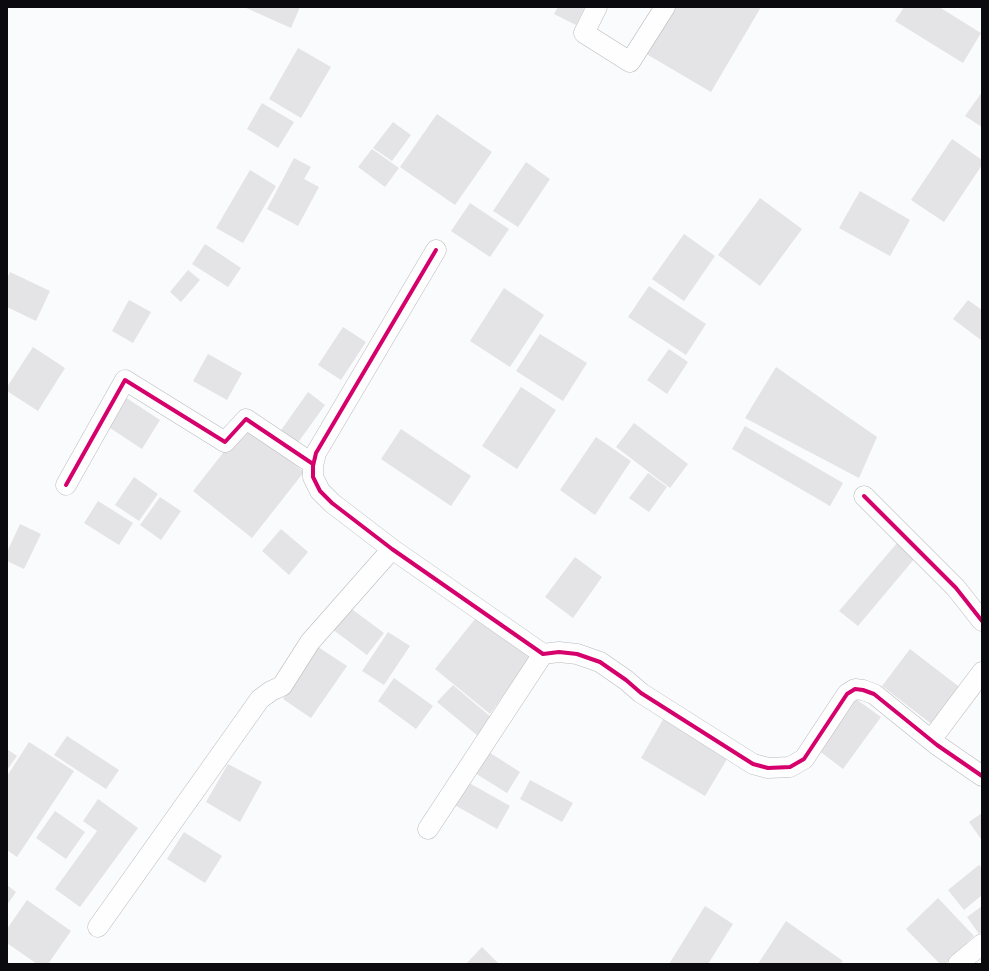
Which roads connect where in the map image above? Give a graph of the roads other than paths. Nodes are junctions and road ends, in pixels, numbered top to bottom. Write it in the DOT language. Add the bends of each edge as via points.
graph roads {
  1 [pos="597,7"];
  2 [pos="665,7"];
  3 [pos="436,250"];
  4 [pos="313,464"];
  5 [pos="66,485"];
  6 [pos="864,496"];
  7 [pos="392,549"];
  8 [pos="982,621"];
  9 [pos="543,654"];
  10 [pos="982,672"];
  11 [pos="931,740"];
  12 [pos="982,776"];
  13 [pos="428,829"];
  14 [pos="98,927"];
  15 [pos="982,944"];
  16 [pos="958,964"];
  1 -- 2 [label="street" via="584,33 630,62"];
  3 -- 4 [label="street" via="316,453"];
  4 -- 5 [label="street" via="246,419 225,442 125,380"];
  4 -- 7 [label="street" via="313,477 320,491"];
  6 -- 8 [label="street" via="956,588"];
  7 -- 9 [label="street"];
  7 -- 14 [label="street" via="310,642 282,686 260,699"];
  9 -- 11 [label="street" via="577,654 600,662 641,693 713,739 753,764 768,768 790,767 804,759 847,694 855,689 874,694"];
  9 -- 13 [label="street"];
  10 -- 11 [label="street"];
  11 -- 12 [label="street"];
  15 -- 16 [label="street"];
}
